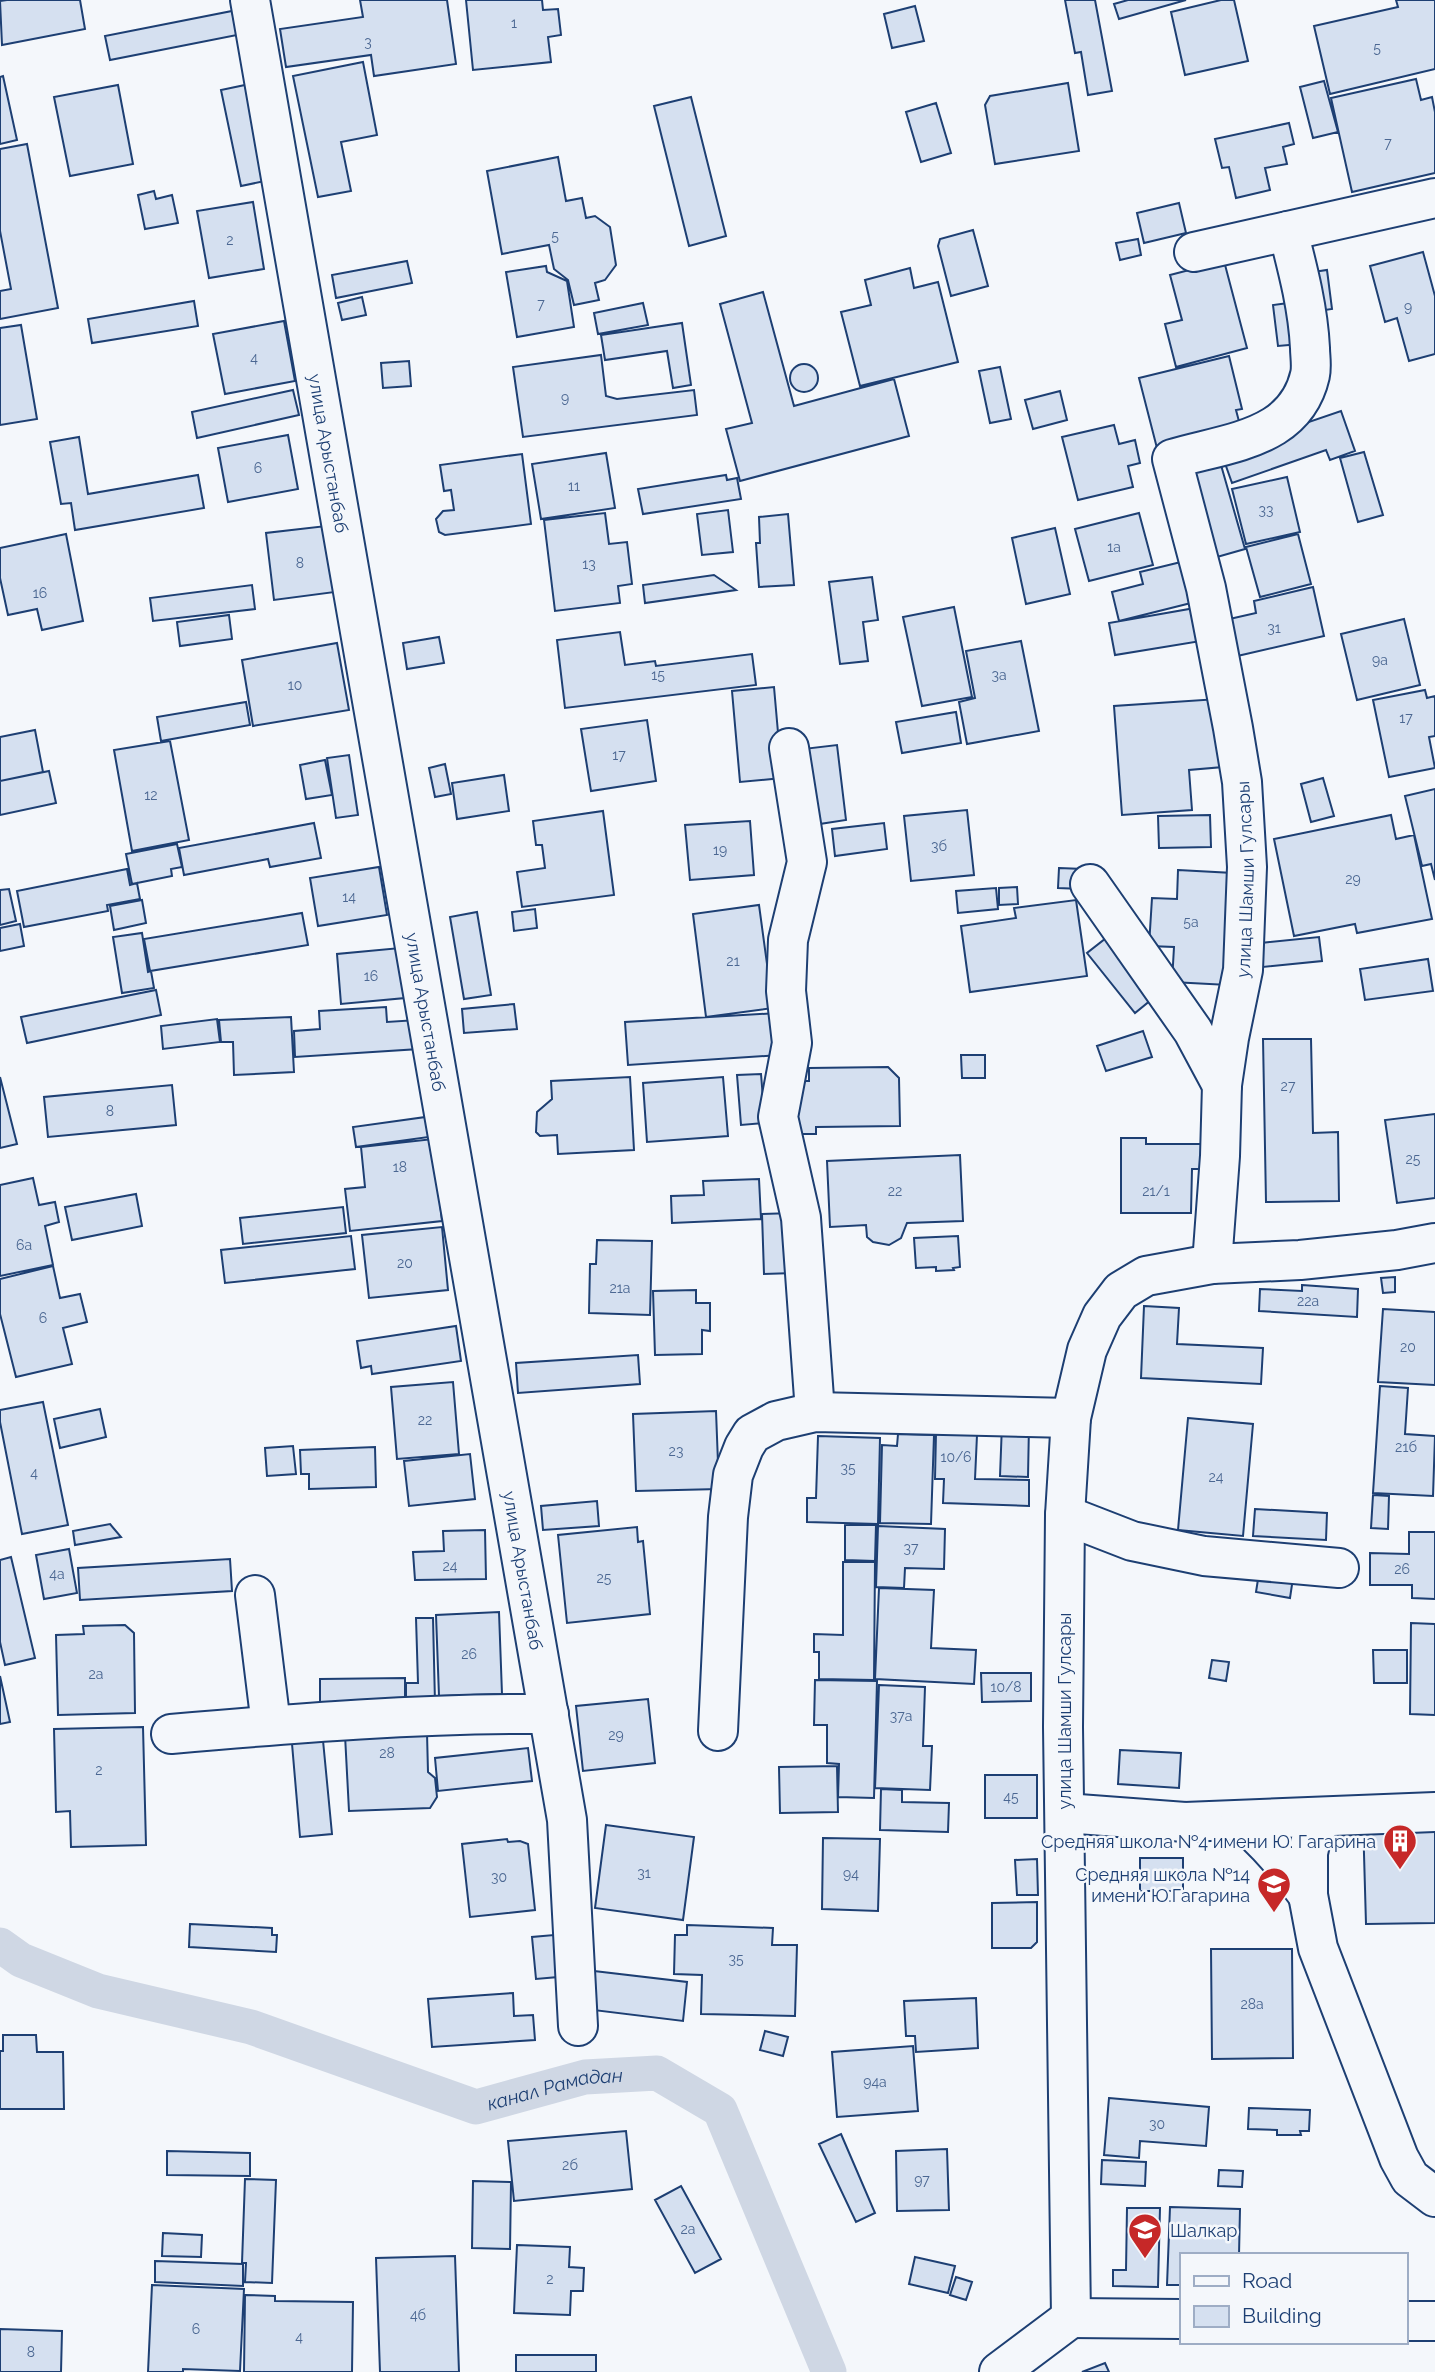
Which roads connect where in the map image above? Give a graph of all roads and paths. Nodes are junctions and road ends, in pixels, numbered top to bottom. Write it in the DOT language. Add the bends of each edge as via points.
graph roads {
  1 [pos="250,0"];
  2 [pos="1435,198"];
  3 [pos="1288,232"];
  4 [pos="1194,252"];
  5 [pos="789,748"];
  6 [pos="1090,884"];
  7 [pos="1222,1085"];
  8 [pos="1435,1243"];
  9 [pos="1212,1265"];
  10 [pos="815,1412"];
  11 [pos="1072,1418"];
  12 [pos="1065,1515"];
  13 [pos="1339,1568"];
  14 [pos="255,1595"];
  15 [pos="549,1714"];
  16 [pos="271,1725"];
  17 [pos="718,1731"];
  18 [pos="171,1734"];
  19 [pos="1435,1812"];
  20 [pos="1079,1814"];
  21 [pos="1324,1816"];
  22 [pos="1241,1820"];
  23 [pos="1308,1895"];
  24 [pos="578,2026"];
  25 [pos="1435,2197"];
  26 [pos="1071,2318"];
  27 [pos="1180,2319"];
  28 [pos="1407,2321"];
  29 [pos="1435,2321"];
  30 [pos="999,2372"];
  1 -- 15 [label="street, улица Арыстанбаб"];
  2 -- 3 [label="street"];
  3 -- 4 [label="street"];
  3 -- 7 [label="street, улица Шамши Гулсары" via="1309,332 1311,372 1304,393 1292,413 1272,427 1172,459 1206,588 1242,782 1247,867 1243,970"];
  5 -- 10 [label="street" via="807,862 788,940 786,990 792,1042 778,1117 801,1218"];
  6 -- 7 [label="street" via="1193,1031"];
  7 -- 9 [label="street, улица Шамши Гулсары"];
  8 -- 9 [label="street, улица Шамши Гулсары" via="1300,1260"];
  9 -- 11 [label="street, улица Шамши Гулсары" via="1146,1276 1121,1291 1102,1316 1087,1350"];
  10 -- 11 [label="street"];
  10 -- 17 [label="street" via="776,1421 752,1434 733,1475"];
  11 -- 12 [label="street, улица Шамши Гулсары"];
  12 -- 13 [label="street" via="1132,1541 1204,1556"];
  12 -- 20 [label="street, улица Шамши Гулсары"];
  14 -- 16 [label="street"];
  15 -- 16 [label="street"];
  15 -- 24 [label="street, улица Арыстанбаб" via="567,1820"];
  16 -- 18 [label="street"];
  19 -- 21 [label="street"];
  20 -- 22 [label="street" via="1185,1822"];
  20 -- 26 [label="street, улица Шамши Гулсары"];
  21 -- 22 [label="street"];
  21 -- 23 [label="street" via="1308,1853"];
  22 -- 23 [label="street" via="1270,1846"];
  23 -- 25 [label="street" via="1318,1948 1399,2158 1410,2178"];
  26 -- 27 [label="street"];
  26 -- 30 [label="street"];
  28 -- 29 [label="street"];
}
